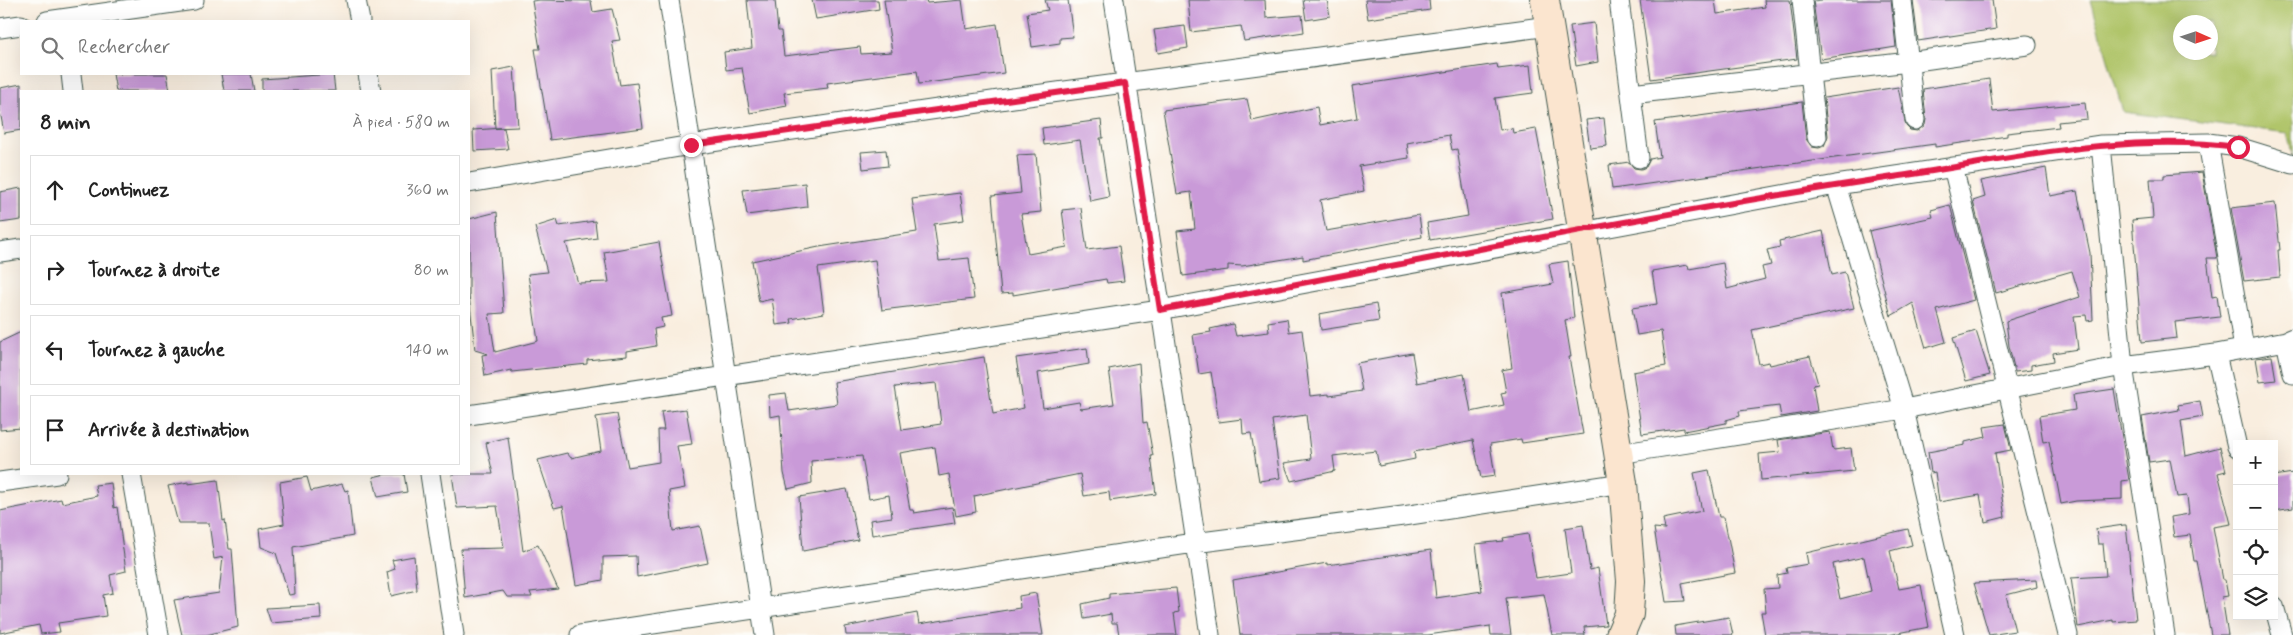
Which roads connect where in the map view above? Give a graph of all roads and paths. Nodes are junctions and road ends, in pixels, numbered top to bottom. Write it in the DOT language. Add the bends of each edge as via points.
graph roads {
  1 [pos="194,0"];
  2 [pos="356,0"];
  3 [pos="669,0"];
  4 [pos="1114,0"];
  5 [pos="1618,0"];
  6 [pos="1802,0"];
  7 [pos="1902,0"];
  8 [pos="1547,13"];
  9 [pos="58,20"];
  10 [pos="360,20"];
  11 [pos="20,25"];
  12 [pos="0,28"];
  13 [pos="2027,44"];
  14 [pos="1909,62"];
  15 [pos="1809,74"];
  16 [pos="71,75"];
  17 [pos="368,75"];
  18 [pos="1125,83"];
  19 [pos="73,90"];
  20 [pos="371,90"];
  21 [pos="1631,94"];
  22 [pos="1915,120"];
  23 [pos="1817,136"];
  24 [pos="2208,143"];
  25 [pos="691,145"];
  26 [pos="2101,145"];
  27 [pos="1639,158"];
  28 [pos="2293,164"];
  29 [pos="1953,168"];
  30 [pos="470,183"];
  31 [pos="1836,185"];
  32 [pos="1581,231"];
  33 [pos="20,249"];
  34 [pos="0,252"];
  35 [pos="1160,310"];
  36 [pos="2289,340"];
  37 [pos="2244,348"];
  38 [pos="2216,354"];
  39 [pos="2122,366"];
  40 [pos="2293,374"];
  41 [pos="725,376"];
  42 [pos="2008,388"];
  43 [pos="1904,409"];
  44 [pos="470,415"];
  45 [pos="2235,440"];
  46 [pos="1618,454"];
  47 [pos="50,475"];
  48 [pos="131,475"];
  49 [pos="430,475"];
  50 [pos="0,482"];
  51 [pos="1623,483"];
  52 [pos="1194,543"];
  53 [pos="760,609"];
  54 [pos="2278,620"];
  55 [pos="159,635"];
  56 [pos="454,635"];
  57 [pos="580,635"];
  58 [pos="765,635"];
  59 [pos="1210,635"];
  60 [pos="1620,635"];
  61 [pos="1955,635"];
  62 [pos="2068,635"];
  63 [pos="2165,635"];
  64 [pos="2282,635"];
  1 -- 9 [label="street"];
  2 -- 10 [label="street"];
  3 -- 25 [label="street"];
  4 -- 18 [label="street"];
  5 -- 21 [label="street"];
  6 -- 15 [label="street"];
  7 -- 14 [label="street"];
  8 -- 18 [label="street"];
  8 -- 32 [label="street"];
  11 -- 12 [label="street"];
  13 -- 14 [label="street"];
  14 -- 15 [label="street"];
  14 -- 22 [label="street"];
  15 -- 21 [label="street"];
  15 -- 23 [label="street"];
  16 -- 19 [label="street"];
  17 -- 20 [label="street"];
  18 -- 25 [label="street"];
  18 -- 35 [label="street"];
  21 -- 27 [label="street"];
  24 -- 26 [label="street"];
  24 -- 28 [label="street" via="2238,147"];
  24 -- 37 [label="street"];
  25 -- 30 [label="street"];
  25 -- 41 [label="street"];
  26 -- 29 [label="street"];
  26 -- 39 [label="street"];
  29 -- 31 [label="street"];
  29 -- 42 [label="street"];
  31 -- 32 [label="street"];
  31 -- 43 [label="street"];
  32 -- 35 [label="street"];
  32 -- 46 [label="street"];
  33 -- 34 [label="street"];
  35 -- 41 [label="street"];
  35 -- 52 [label="street"];
  36 -- 37 [label="street"];
  36 -- 40 [label="street"];
  37 -- 38 [label="street"];
  38 -- 39 [label="street"];
  38 -- 45 [label="street"];
  39 -- 42 [label="street"];
  39 -- 63 [label="street"];
  41 -- 44 [label="street"];
  41 -- 53 [label="street"];
  42 -- 43 [label="street"];
  42 -- 62 [label="street"];
  43 -- 46 [label="street"];
  43 -- 61 [label="street"];
  46 -- 51 [label="street"];
  47 -- 50 [label="street"];
  48 -- 55 [label="street"];
  49 -- 56 [label="street"];
  51 -- 52 [label="street"];
  51 -- 60 [label="street" via="1631,582 1629,614"];
  52 -- 53 [label="street"];
  52 -- 59 [label="street"];
  53 -- 57 [label="street"];
  53 -- 58 [label="street"];
  54 -- 64 [label="street"];
}
